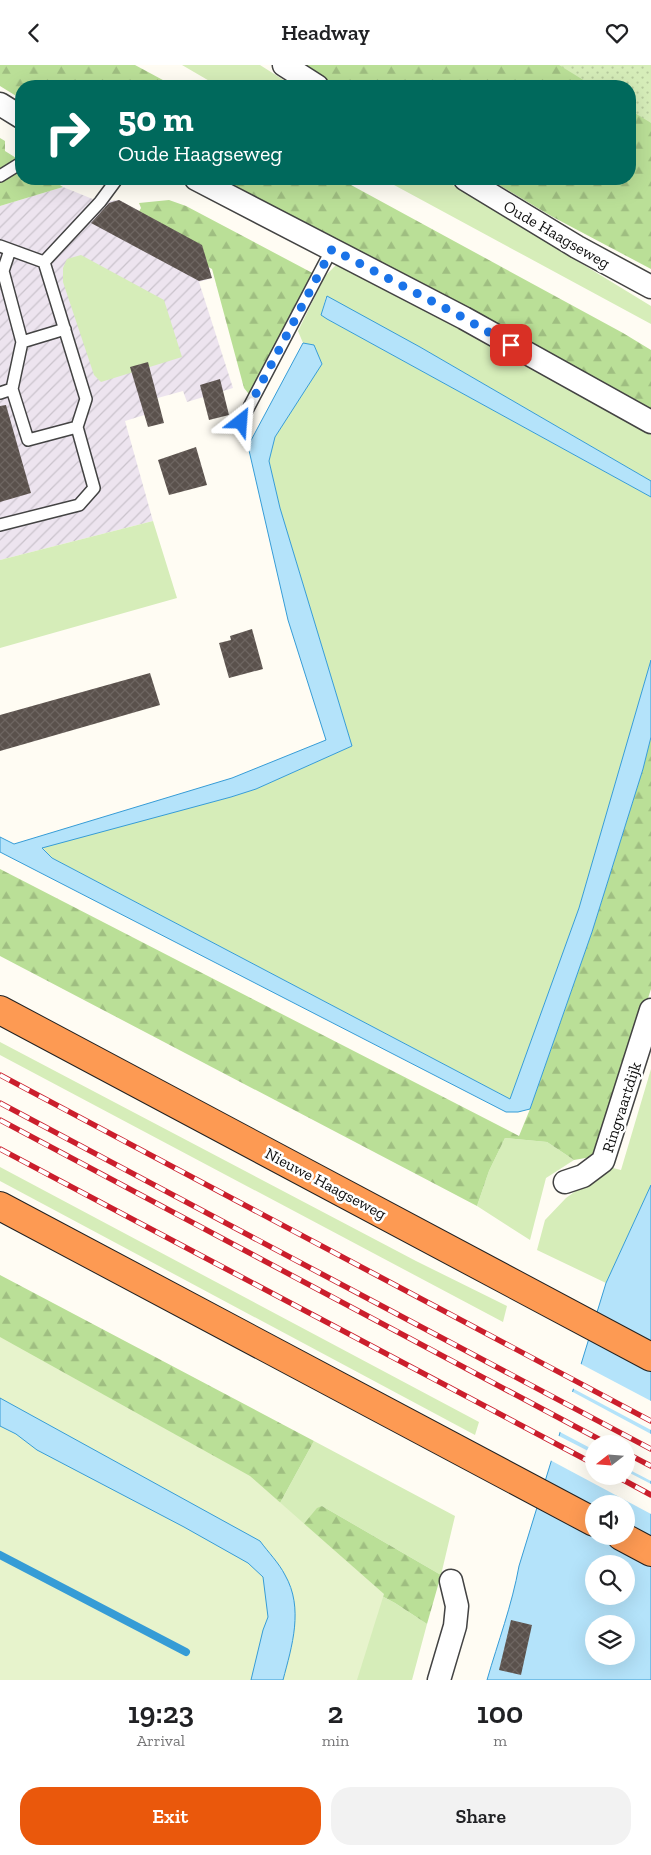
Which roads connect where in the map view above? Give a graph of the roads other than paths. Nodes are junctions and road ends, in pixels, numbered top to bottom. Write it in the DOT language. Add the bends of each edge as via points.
graph roads {
  1 [pos="284,65"];
  2 [pos="308,80"];
  3 [pos="0,104"];
  4 [pos="15,113"];
  5 [pos="15,166"];
  6 [pos="0,175"];
  7 [pos="113,185"];
  8 [pos="208,185"];
  9 [pos="475,185"];
  10 [pos="5,248"];
  11 [pos="332,249"];
  12 [pos="44,262"];
  13 [pos="651,287"];
  14 [pos="64,329"];
  15 [pos="22,342"];
  16 [pos="12,389"];
  17 [pos="0,393"];
  18 [pos="241,422"];
  19 [pos="651,422"];
  20 [pos="77,427"];
  21 [pos="0,525"];
  22 [pos="0,1010"];
  23 [pos="651,1010"];
  24 [pos="565,1182"];
  25 [pos="0,1206"];
  26 [pos="651,1357"];
  27 [pos="585,1517"];
  28 [pos="635,1544"];
  29 [pos="651,1552"];
  30 [pos="451,1581"];
  31 [pos="439,1680"];
  1 -- 2 [label="street"];
  3 -- 4 [label="street"];
  5 -- 6 [label="lane"];
  7 -- 12 [label="lane"];
  8 -- 11 [label="street"];
  9 -- 13 [label="street, Oude Haagseweg"];
  10 -- 12 [label="lane"];
  10 -- 15 [label="lane" via="3,271"];
  11 -- 18 [label="lane"];
  11 -- 19 [label="street"];
  12 -- 14 [label="lane"];
  14 -- 15 [label="lane"];
  14 -- 20 [label="lane" via="86,399"];
  15 -- 16 [label="lane"];
  16 -- 17 [label="lane"];
  16 -- 20 [label="lane" via="28,440"];
  20 -- 21 [label="lane" via="94,488 79,505"];
  22 -- 26 [label="highway, Nieuwe Haagseweg"];
  23 -- 24 [label="street, Ringvaartdijk" via="603,1161 583,1176"];
  25 -- 27 [label="highway"];
  28 -- 29 [label="highway"];
  30 -- 31 [label="street" via="457,1606"];
}
